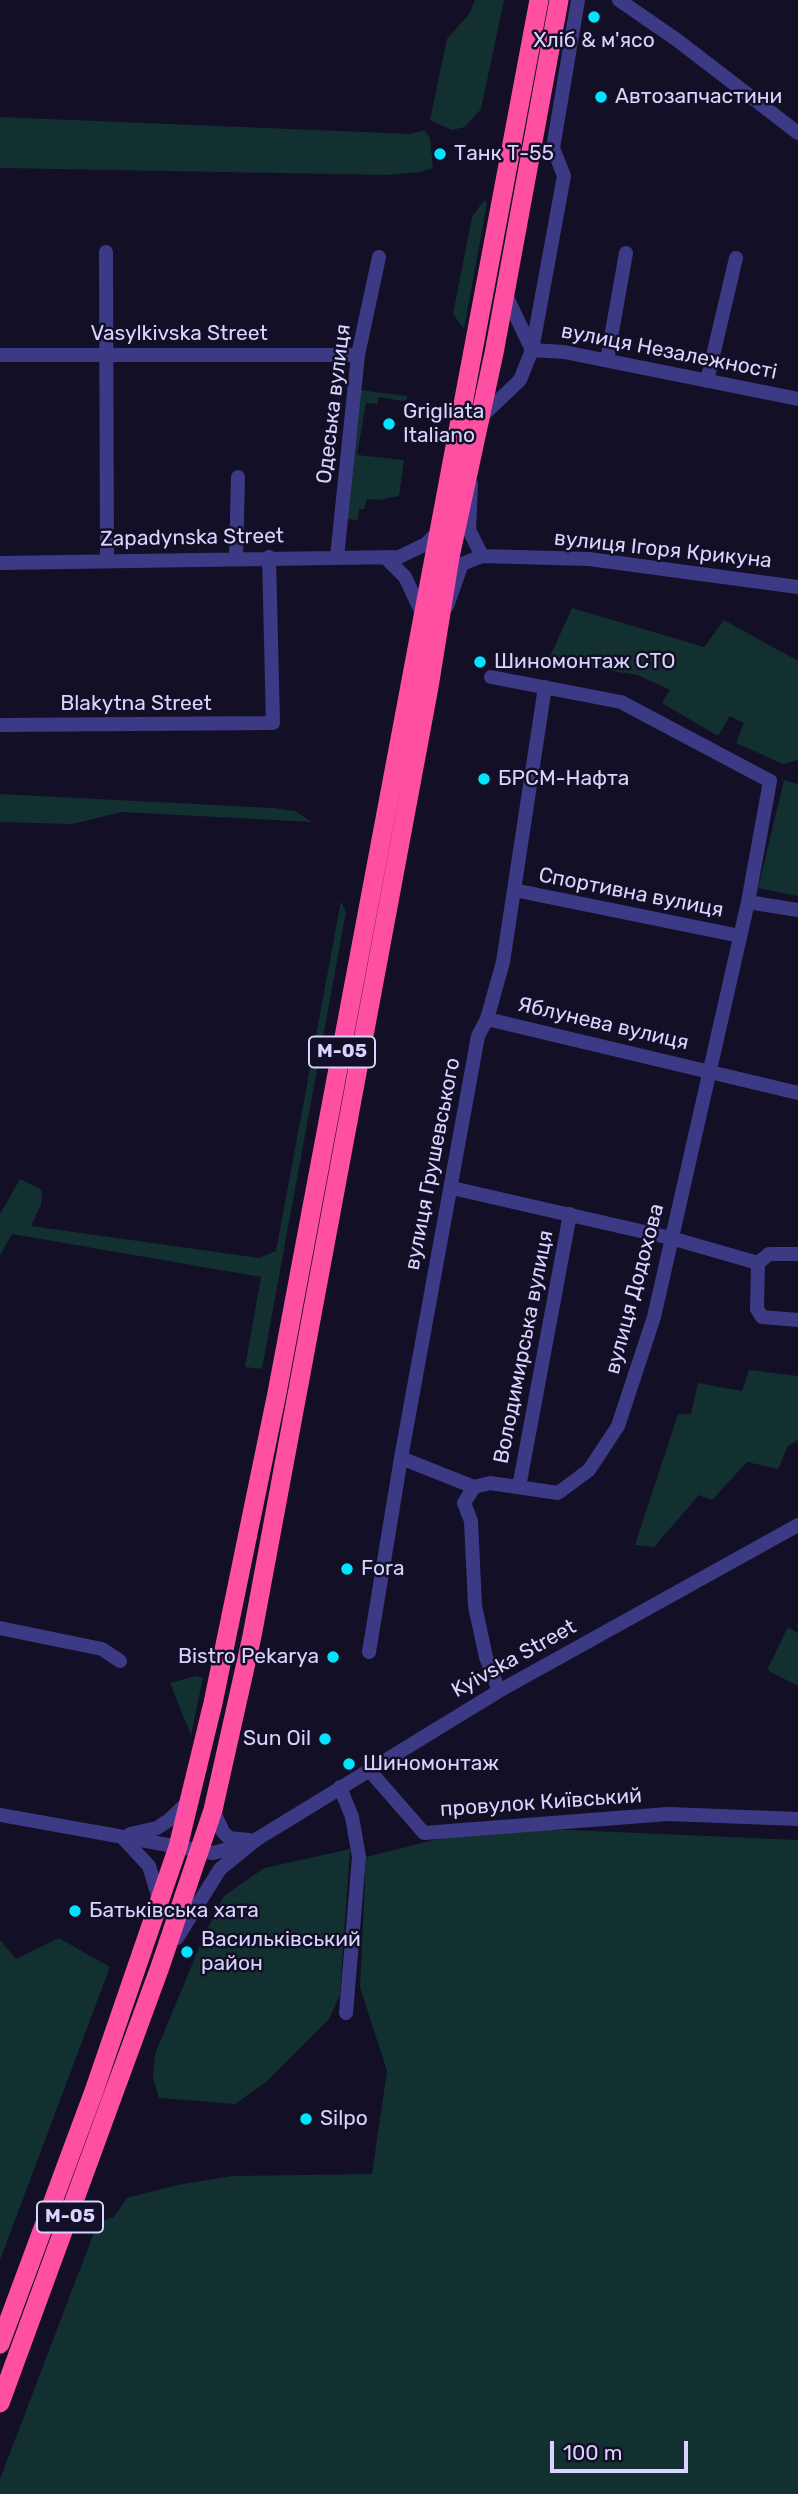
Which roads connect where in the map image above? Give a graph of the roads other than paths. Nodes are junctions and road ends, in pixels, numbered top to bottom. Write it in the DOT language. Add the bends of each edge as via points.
graph roads {
  1 [pos="539,0"];
  2 [pos="559,0"];
  3 [pos="569,0"];
  4 [pos="578,0"];
  5 [pos="619,0"];
  6 [pos="545,76"];
  7 [pos="798,134"];
  8 [pos="106,253"];
  9 [pos="626,253"];
  10 [pos="379,257"];
  11 [pos="736,258"];
  12 [pos="505,293"];
  13 [pos="532,350"];
  14 [pos="0,355"];
  15 [pos="106,355"];
  16 [pos="358,355"];
  17 [pos="607,360"];
  18 [pos="707,381"];
  19 [pos="798,399"];
  20 [pos="480,418"];
  21 [pos="470,463"];
  22 [pos="238,477"];
  23 [pos="440,530"];
  24 [pos="482,556"];
  25 [pos="269,557"];
  26 [pos="337,557"];
  27 [pos="385,557"];
  28 [pos="236,558"];
  29 [pos="107,560"];
  30 [pos="0,563"];
  31 [pos="798,587"];
  32 [pos="431,622"];
  33 [pos="491,677"];
  34 [pos="545,687"];
  35 [pos="0,725"];
  36 [pos="514,890"];
  37 [pos="748,902"];
  38 [pos="798,910"];
  39 [pos="740,936"];
  40 [pos="487,1019"];
  41 [pos="709,1070"];
  42 [pos="798,1093"];
  43 [pos="452,1188"];
  44 [pos="570,1214"];
  45 [pos="671,1238"];
  46 [pos="798,1254"];
  47 [pos="758,1263"];
  48 [pos="798,1320"];
  49 [pos="401,1458"];
  50 [pos="474,1487"];
  51 [pos="519,1487"];
  52 [pos="798,1525"];
  53 [pos="0,1628"];
  54 [pos="369,1652"];
  55 [pos="120,1661"];
  56 [pos="499,1691"];
  57 [pos="369,1770"];
  58 [pos="340,1787"];
  59 [pos="191,1799"];
  60 [pos="213,1810"];
  61 [pos="0,1815"];
  62 [pos="798,1819"];
  63 [pos="121,1836"];
  64 [pos="257,1839"];
  65 [pos="178,1847"];
  66 [pos="200,1852"];
  67 [pos="159,1901"];
  68 [pos="160,1967"];
  69 [pos="346,2013"];
  70 [pos="0,2344"];
  71 [pos="0,2403"];
  1 -- 23 [label="highway, М-05"];
  2 -- 6 [label="highway, М-05"];
  3 -- 6 [label="street" via="558,49"];
  4 -- 13 [label="street" via="553,148 564,176"];
  5 -- 7 [label="street"];
  6 -- 12 [label="highway, М-05"];
  8 -- 15 [label="street"];
  9 -- 17 [label="street"];
  10 -- 16 [label="street, Одеська вулиця"];
  11 -- 18 [label="street"];
  12 -- 13 [label="street"];
  12 -- 20 [label="highway, М-05"];
  13 -- 17 [label="street, вулиця Незалежності"];
  13 -- 20 [label="street" via="520,380"];
  14 -- 15 [label="street, Vasylkivska Street"];
  15 -- 16 [label="street, Vasylkivska Street"];
  15 -- 29 [label="street"];
  16 -- 26 [label="street, Одеська вулиця"];
  17 -- 18 [label="street, вулиця Незалежності"];
  18 -- 19 [label="street, вулиця Незалежності"];
  20 -- 21 [label="highway, М-05"];
  21 -- 24 [label="street" via="469,530"];
  21 -- 32 [label="highway, М-05"];
  22 -- 28 [label="street"];
  23 -- 27 [label="street, Zapadynska Street" via="411,553"];
  23 -- 32 [label="highway, М-05"];
  24 -- 31 [label="street, вулиця Ігоря Крикуна" via="589,559"];
  24 -- 32 [label="street" via="462,564"];
  25 -- 26 [label="street, Zapadynska Street"];
  25 -- 28 [label="street, Zapadynska Street"];
  25 -- 35 [label="street, Blakytna Street" via="273,723"];
  26 -- 27 [label="street, Zapadynska Street"];
  27 -- 32 [label="street" via="410,586"];
  28 -- 29 [label="street, Zapadynska Street"];
  29 -- 30 [label="street, Zapadynska Street"];
  32 -- 59 [label="highway, М-05" via="257,1499"];
  32 -- 60 [label="highway, М-05" via="252,1636"];
  33 -- 34 [label="street, вулиця Додохова"];
  34 -- 36 [label="street, вулиця Грушевського"];
  34 -- 37 [label="street, вулиця Додохова" via="621,702 770,781"];
  36 -- 39 [label="street, Спортивна вулиця"];
  36 -- 40 [label="street, вулиця Грушевського" via="503,962"];
  37 -- 38 [label="street"];
  37 -- 39 [label="street, вулиця Додохова"];
  39 -- 41 [label="street, вулиця Додохова"];
  40 -- 41 [label="street, Яблунева вулиця"];
  40 -- 43 [label="street, вулиця Грушевського" via="478,1036"];
  41 -- 42 [label="street"];
  41 -- 45 [label="street, вулиця Додохова"];
  43 -- 44 [label="street"];
  43 -- 49 [label="street, вулиця Грушевського"];
  44 -- 45 [label="street"];
  44 -- 51 [label="street, Володимирська вулиця"];
  45 -- 47 [label="street"];
  45 -- 51 [label="street, вулиця Додохова" via="654,1317 618,1426 589,1470 571,1485 558,1493"];
  46 -- 47 [label="street" via="769,1254"];
  47 -- 48 [label="street" via="757,1308 762,1317"];
  49 -- 50 [label="street"];
  49 -- 54 [label="street, вулиця Грушевського"];
  50 -- 51 [label="street, вулиця Додохова" via="490,1483"];
  50 -- 56 [label="street" via="464,1503 471,1521 475,1606"];
  52 -- 56 [label="street, Kyivska Street"];
  53 -- 55 [label="street" via="102,1649"];
  56 -- 57 [label="street, Kyivska Street"];
  57 -- 58 [label="street, Kyivska Street"];
  57 -- 62 [label="street, провулок Київський" via="424,1833 668,1814"];
  58 -- 64 [label="street, Kyivska Street"];
  58 -- 69 [label="street" via="352,1817 359,1857"];
  59 -- 63 [label="street" via="157,1828"];
  59 -- 65 [label="highway, М-05"];
  60 -- 64 [label="street" via="229,1838"];
  60 -- 66 [label="highway, М-05"];
  61 -- 63 [label="street"];
  63 -- 65 [label="street"];
  63 -- 67 [label="street" via="149,1866"];
  64 -- 66 [label="street" via="229,1851"];
  64 -- 68 [label="street" via="220,1870"];
  65 -- 66 [label="street"];
  65 -- 67 [label="highway, М-05"];
  66 -- 68 [label="highway, М-05"];
  67 -- 70 [label="highway, М-05"];
  68 -- 71 [label="highway, М-05"];
}
